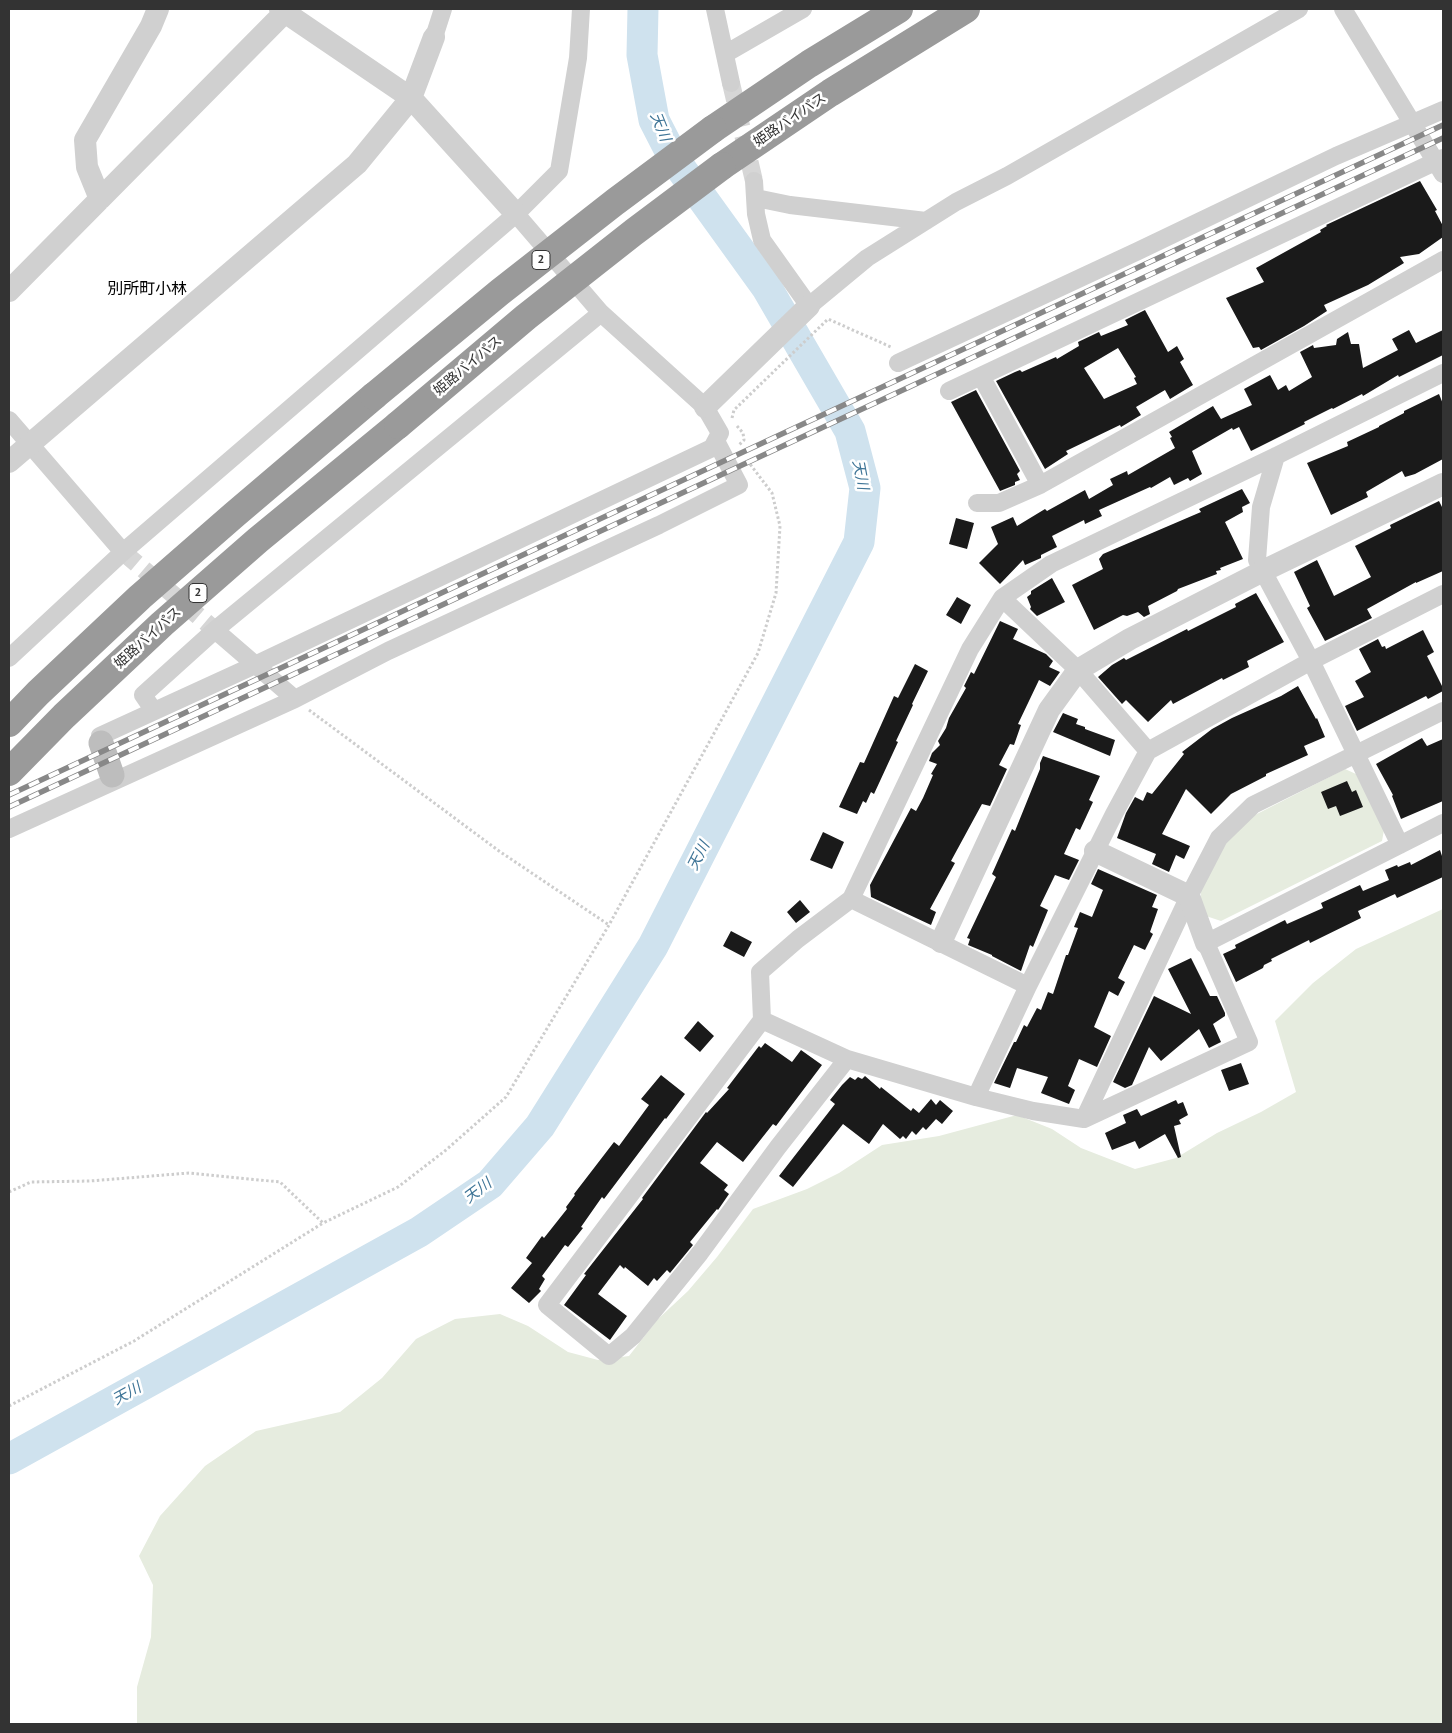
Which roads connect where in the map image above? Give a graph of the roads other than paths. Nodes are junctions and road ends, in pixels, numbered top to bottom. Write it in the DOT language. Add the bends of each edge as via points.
graph roads {
  1 [pos="158,9"];
  2 [pos="436,9"];
  3 [pos="443,9"];
  4 [pos="581,9"];
  5 [pos="715,9"];
  6 [pos="803,9"];
  7 [pos="899,9"];
  8 [pos="966,9"];
  9 [pos="1299,9"];
  10 [pos="1343,9"];
  11 [pos="285,10"];
  12 [pos="434,37"];
  13 [pos="725,54"];
  14 [pos="731,83"];
  15 [pos="411,98"];
  16 [pos="1443,110"];
  17 [pos="1414,124"];
  18 [pos="1441,165"];
  19 [pos="100,199"];
  20 [pos="516,214"];
  21 [pos="926,221"];
  22 [pos="1443,260"];
  23 [pos="9,291"];
  24 [pos="806,309"];
  25 [pos="601,313"];
  26 [pos="898,363"];
  27 [pos="1443,373"];
  28 [pos="981,376"];
  29 [pos="949,391"];
  30 [pos="711,402"];
  31 [pos="9,420"];
  32 [pos="718,437"];
  33 [pos="30,443"];
  34 [pos="1276,456"];
  35 [pos="9,462"];
  36 [pos="1040,484"];
  37 [pos="1443,484"];
  38 [pos="977,503"];
  39 [pos="123,552"];
  40 [pos="1263,571"];
  41 [pos="1443,594"];
  42 [pos="1002,598"];
  43 [pos="215,630"];
  44 [pos="9,658"];
  45 [pos="1311,661"];
  46 [pos="255,665"];
  47 [pos="1078,670"];
  48 [pos="295,699"];
  49 [pos="154,711"];
  50 [pos="1443,711"];
  51 [pos="9,723"];
  52 [pos="102,743"];
  53 [pos="1148,751"];
  54 [pos="1357,754"];
  55 [pos="9,772"];
  56 [pos="112,775"];
  57 [pos="1443,823"];
  58 [pos="9,829"];
  59 [pos="1400,845"];
  60 [pos="1095,851"];
  61 [pos="1189,896"];
  62 [pos="851,899"];
  63 [pos="941,942"];
  64 [pos="1206,943"];
  65 [pos="1028,986"];
  66 [pos="762,1020"];
  67 [pos="847,1059"];
  68 [pos="976,1097"];
  69 [pos="1084,1119"];
  1 -- 19 [label="street" via="85,140 87,167"];
  2 -- 12 [label="street"];
  3 -- 12 [label="street"];
  4 -- 20 [label="street" via="578,58 558,171"];
  5 -- 13 [label="street"];
  6 -- 13 [label="street"];
  7 -- 51 [label="highway, 2, bridge" via="809,64 713,129 500,292 234,514 140,597"];
  8 -- 55 [label="highway, 姫路バイパス / 2, bridge" via="830,93 722,166 534,311 162,624"];
  9 -- 21 [label="street"];
  10 -- 17 [label="street"];
  11 -- 15 [label="street"];
  11 -- 19 [label="street"];
  12 -- 15 [label="street"];
  13 -- 14 [label="street"];
  15 -- 20 [label="street"];
  15 -- 33 [label="street" via="357,164"];
  16 -- 17 [label="street"];
  17 -- 18 [label="street"];
  17 -- 26 [label="street" via="1336,156"];
  18 -- 28 [label="street"];
  19 -- 23 [label="street"];
  20 -- 25 [label="street"];
  20 -- 39 [label="street"];
  21 -- 24 [label="street" via="867,258"];
  21 -- 24 [label="street" via="790,205 755,189 762,240"];
  22 -- 36 [label="street"];
  24 -- 30 [label="street"];
  25 -- 30 [label="street"];
  25 -- 43 [label="street"];
  27 -- 34 [label="street"];
  28 -- 29 [label="street"];
  28 -- 36 [label="street"];
  30 -- 32 [label="street"];
  31 -- 33 [label="street"];
  32 -- 46 [label="street" via="712,448 690,459"];
  32 -- 48 [label="street" via="739,486 388,651"];
  33 -- 35 [label="street"];
  33 -- 39 [label="street"];
  34 -- 40 [label="street" via="1261,507 1257,560"];
  34 -- 42 [label="street" via="1051,564"];
  36 -- 38 [label="street" via="998,503"];
  37 -- 40 [label="street"];
  39 -- 44 [label="street"];
  40 -- 45 [label="street"];
  40 -- 47 [label="street" via="1130,639"];
  41 -- 45 [label="street"];
  42 -- 47 [label="street"];
  42 -- 62 [label="street" via="970,649"];
  43 -- 46 [label="street"];
  43 -- 49 [label="street" via="144,695"];
  45 -- 53 [label="street"];
  45 -- 54 [label="street"];
  46 -- 48 [label="street"];
  46 -- 49 [label="street"];
  47 -- 53 [label="street"];
  47 -- 63 [label="street" via="1049,710"];
  48 -- 58 [label="street"];
  49 -- 52 [label="street" via="100,736"];
  50 -- 54 [label="street"];
  52 -- 56 [label="main road"];
  53 -- 60 [label="street"];
  54 -- 59 [label="street"];
  54 -- 61 [label="street" via="1253,805 1219,838"];
  57 -- 59 [label="street"];
  59 -- 64 [label="street"];
  60 -- 61 [label="street"];
  60 -- 65 [label="street"];
  61 -- 64 [label="street"];
  61 -- 69 [label="street"];
  62 -- 63 [label="street"];
  62 -- 66 [label="street" via="760,972"];
  63 -- 65 [label="street"];
  64 -- 69 [label="street" via="1249,1042"];
  65 -- 68 [label="street"];
  66 -- 67 [label="street"];
  66 -- 67 [label="street" via="547,1305 609,1356 634,1336"];
  67 -- 68 [label="street"];
  68 -- 69 [label="street"];
}
